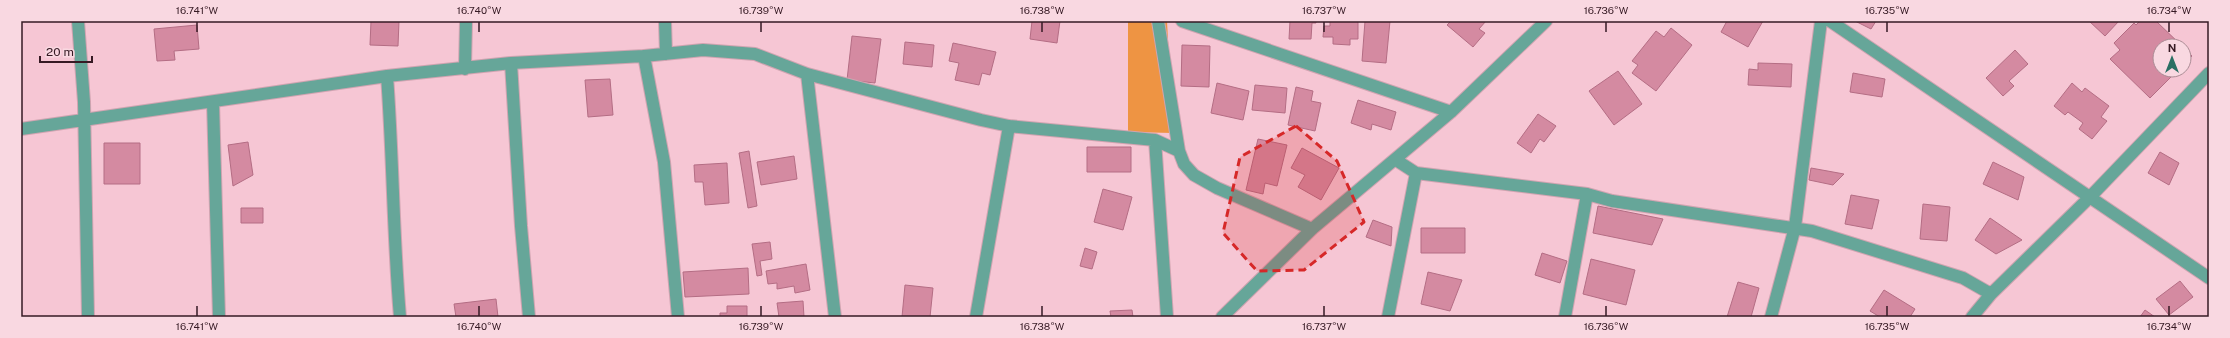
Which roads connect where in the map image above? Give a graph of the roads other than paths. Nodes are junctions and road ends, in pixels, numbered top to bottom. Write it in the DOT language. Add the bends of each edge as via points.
graph roads {
  1 [pos="78,21"];
  2 [pos="466,21"];
  3 [pos="665,21"];
  4 [pos="1158,21"];
  5 [pos="1182,21"];
  6 [pos="1546,21"];
  7 [pos="1821,21"];
  8 [pos="1830,21"];
  9 [pos="666,54"];
  10 [pos="644,56"];
  11 [pos="511,63"];
  12 [pos="465,69"];
  13 [pos="2209,73"];
  14 [pos="807,74"];
  15 [pos="387,76"];
  16 [pos="213,102"];
  17 [pos="1451,112"];
  18 [pos="85,121"];
  19 [pos="1009,126"];
  20 [pos="21,128"];
  21 [pos="1155,140"];
  22 [pos="1179,151"];
  23 [pos="1396,160"];
  24 [pos="1416,173"];
  25 [pos="1586,194"];
  26 [pos="2090,197"];
  27 [pos="1795,228"];
  28 [pos="1312,229"];
  29 [pos="2209,278"];
  30 [pos="1991,294"];
  31 [pos="88,317"];
  32 [pos="219,317"];
  33 [pos="400,317"];
  34 [pos="529,317"];
  35 [pos="678,317"];
  36 [pos="834,317"];
  37 [pos="976,317"];
  38 [pos="1167,317"];
  39 [pos="1222,317"];
  40 [pos="1388,317"];
  41 [pos="1565,317"];
  42 [pos="1771,317"];
  43 [pos="1972,317"];
  1 -- 18 [label="street"];
  2 -- 12 [label="street"];
  3 -- 9 [label="street"];
  4 -- 22 [label="street"];
  5 -- 17 [label="street"];
  6 -- 17 [label="street"];
  7 -- 27 [label="street"];
  8 -- 26 [label="street"];
  9 -- 10 [label="street"];
  9 -- 14 [label="street" via="703,50 755,54"];
  10 -- 11 [label="street"];
  10 -- 35 [label="street" via="664,162"];
  11 -- 12 [label="street"];
  11 -- 34 [label="street"];
  12 -- 15 [label="street"];
  13 -- 26 [label="street"];
  14 -- 19 [label="street"];
  14 -- 36 [label="street"];
  15 -- 16 [label="street"];
  15 -- 33 [label="street" via="393,150 394,239"];
  16 -- 18 [label="street"];
  16 -- 32 [label="street"];
  17 -- 23 [label="street"];
  18 -- 20 [label="street"];
  18 -- 31 [label="street"];
  19 -- 21 [label="street"];
  19 -- 37 [label="street"];
  21 -- 22 [label="street"];
  21 -- 38 [label="street"];
  22 -- 28 [label="street" via="1184,164 1194,175"];
  23 -- 24 [label="street"];
  23 -- 28 [label="street"];
  24 -- 25 [label="street"];
  24 -- 40 [label="street"];
  25 -- 27 [label="street" via="1612,201"];
  25 -- 41 [label="street"];
  26 -- 29 [label="street"];
  26 -- 30 [label="street"];
  27 -- 30 [label="street" via="1963,278"];
  27 -- 42 [label="street"];
  28 -- 39 [label="street"];
  30 -- 43 [label="street"];
}
